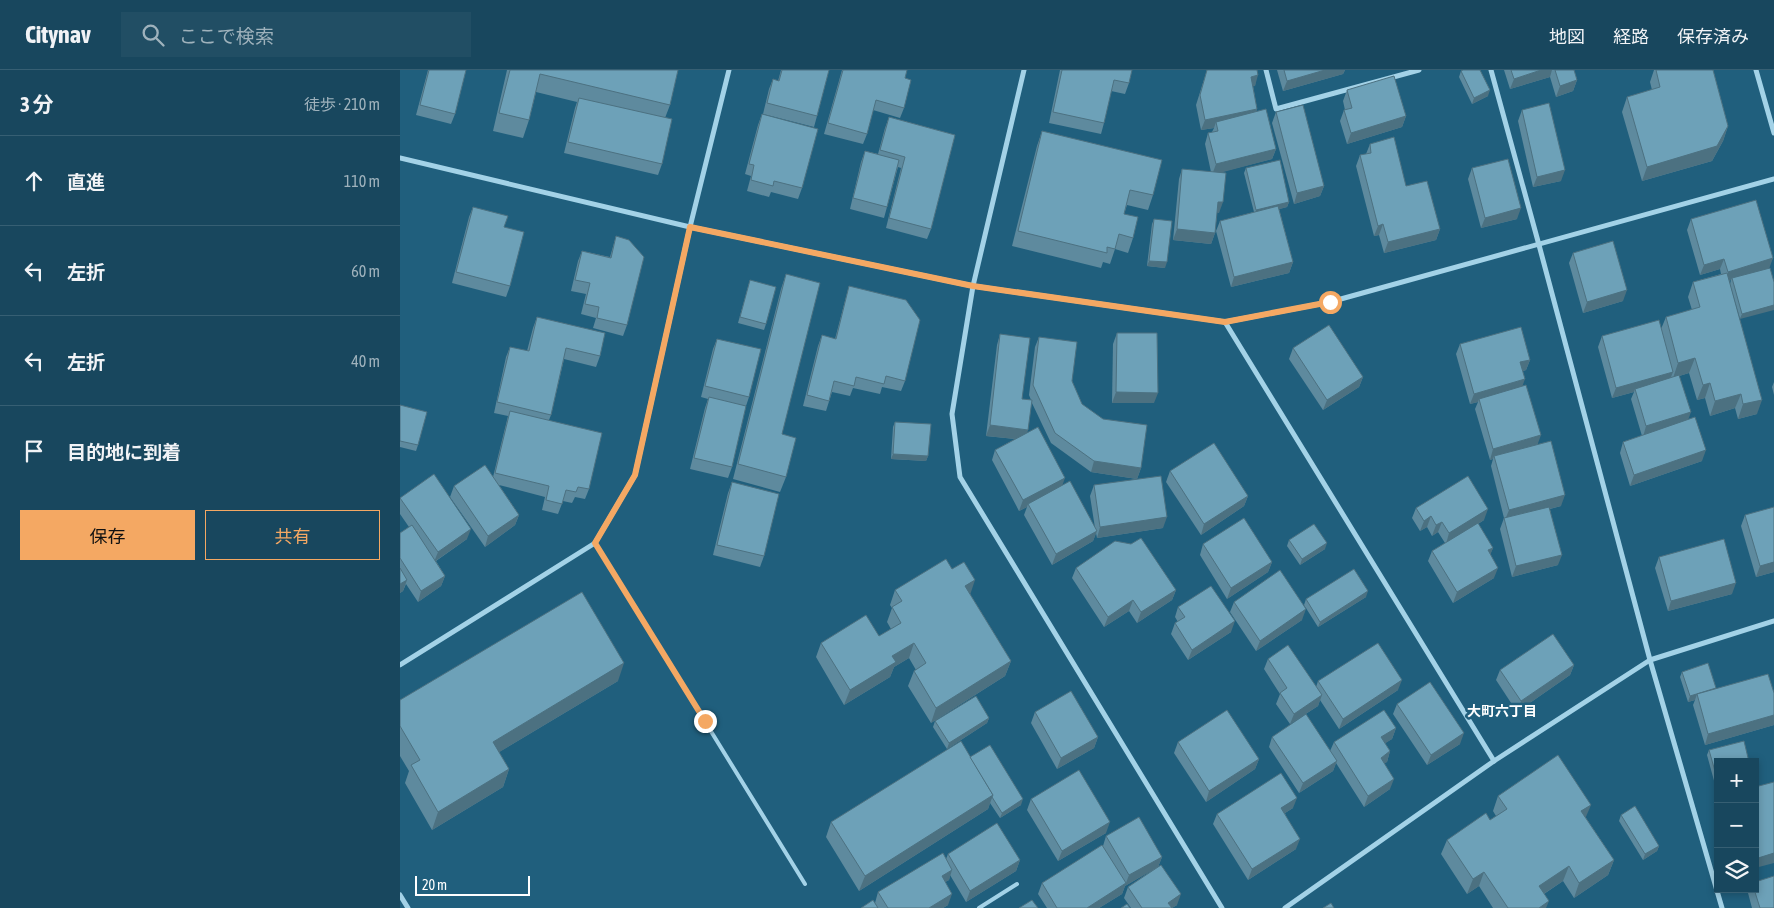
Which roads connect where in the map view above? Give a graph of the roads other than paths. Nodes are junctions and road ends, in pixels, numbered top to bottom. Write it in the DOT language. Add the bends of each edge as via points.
graph roads {
  1 [pos="729,70"];
  2 [pos="1024,70"];
  3 [pos="1266,70"];
  4 [pos="1419,70"];
  5 [pos="1490,70"];
  6 [pos="1756,70"];
  7 [pos="1774,132"];
  8 [pos="400,158"];
  9 [pos="1774,179"];
  10 [pos="690,227"];
  11 [pos="1539,245"];
  12 [pos="973,286"];
  13 [pos="1225,322"];
  14 [pos="595,543"];
  15 [pos="1774,622"];
  16 [pos="1650,660"];
  17 [pos="400,665"];
  18 [pos="1494,761"];
  19 [pos="805,884"];
  20 [pos="1018,884"];
  21 [pos="400,895"];
  22 [pos="408,908"];
  23 [pos="979,908"];
  24 [pos="1222,908"];
  25 [pos="1285,908"];
  26 [pos="1722,908"];
  1 -- 10 [label="street"];
  2 -- 12 [label="street"];
  3 -- 4 [label="street" via="1276,109"];
  5 -- 11 [label="street"];
  6 -- 7 [label="street"];
  8 -- 10 [label="street"];
  9 -- 11 [label="street"];
  10 -- 12 [label="street"];
  10 -- 14 [label="street" via="635,475"];
  11 -- 13 [label="street" via="1330,302"];
  11 -- 16 [label="street"];
  12 -- 13 [label="street"];
  12 -- 24 [label="street" via="952,414 960,477"];
  13 -- 18 [label="street"];
  14 -- 17 [label="street"];
  14 -- 19 [label="lane"];
  15 -- 16 [label="street"];
  16 -- 18 [label="street"];
  16 -- 26 [label="street"];
  18 -- 25 [label="street"];
  20 -- 23 [label="lane"];
  21 -- 22 [label="street"];
}
